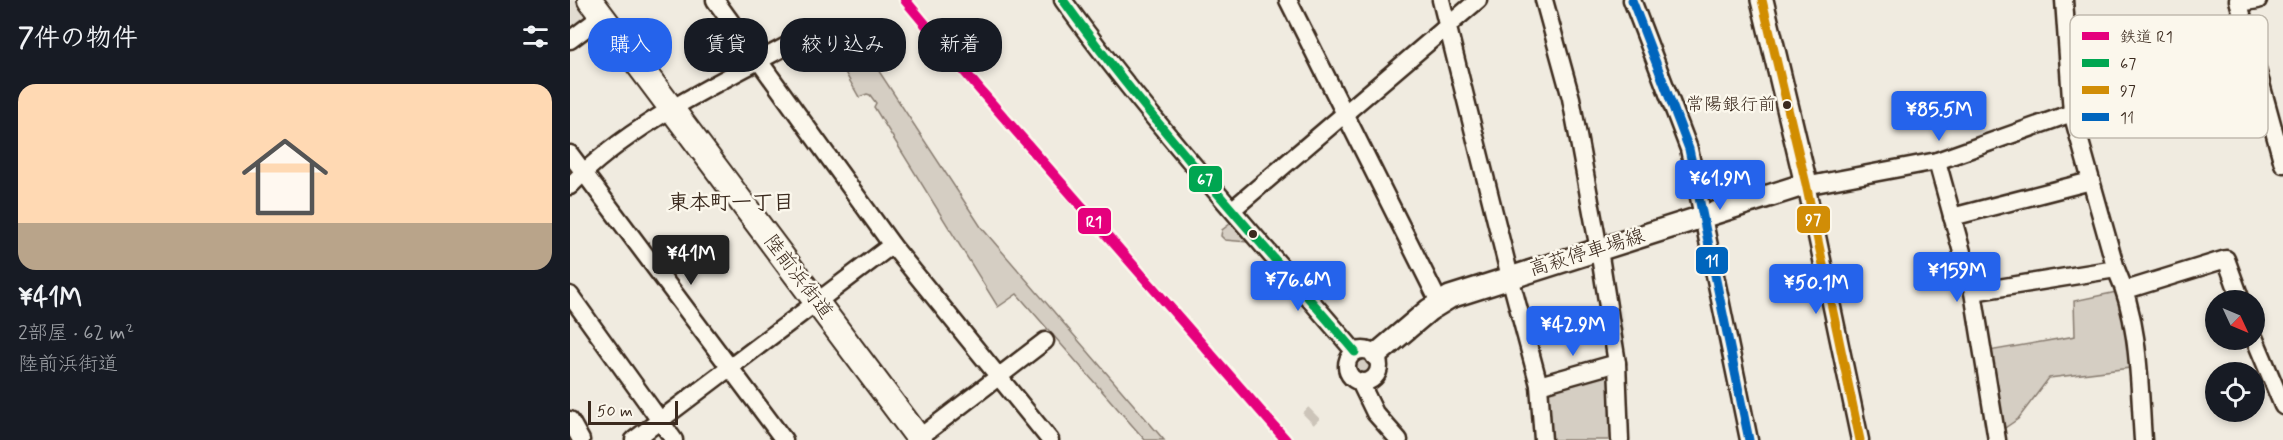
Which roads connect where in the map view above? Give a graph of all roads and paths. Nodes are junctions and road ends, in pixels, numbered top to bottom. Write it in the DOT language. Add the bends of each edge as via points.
graph roads {
  1 [pos="715,0"];
  2 [pos="1063,0"];
  3 [pos="1288,0"];
  4 [pos="1440,0"];
  5 [pos="1478,0"];
  6 [pos="1544,0"];
  7 [pos="1632,0"];
  8 [pos="1762,0"];
  9 [pos="2064,0"];
  10 [pos="2258,0"];
  11 [pos="2238,1"];
  12 [pos="596,8"];
  13 [pos="727,18"];
  14 [pos="1447,27"];
  15 [pos="570,40"];
  16 [pos="740,72"];
  17 [pos="765,72"];
  18 [pos="2070,85"];
  19 [pos="2268,109"];
  20 [pos="671,110"];
  21 [pos="1344,114"];
  22 [pos="2070,114"];
  23 [pos="2079,138"];
  24 [pos="570,154"];
  25 [pos="1937,161"];
  26 [pos="2283,164"];
  27 [pos="584,172"];
  28 [pos="2091,181"];
  29 [pos="1806,184"];
  30 [pos="570,186"];
  31 [pos="1233,208"];
  32 [pos="1704,216"];
  33 [pos="1952,217"];
  34 [pos="892,245"];
  35 [pos="1599,250"];
  36 [pos="2116,269"];
  37 [pos="1510,277"];
  38 [pos="2126,290"];
  39 [pos="2237,290"];
  40 [pos="1973,292"];
  41 [pos="570,295"];
  42 [pos="1439,302"];
  43 [pos="818,303"];
  44 [pos="1045,341"];
  45 [pos="2261,350"];
  46 [pos="1365,354"];
  47 [pos="1617,363"];
  48 [pos="730,368"];
  49 [pos="998,378"];
  50 [pos="2277,378"];
  51 [pos="1360,382"];
  52 [pos="1539,385"];
  53 [pos="2283,406"];
  54 [pos="570,420"];
  55 [pos="659,421"];
  56 [pos="918,439"];
  57 [pos="581,440"];
  58 [pos="634,440"];
  59 [pos="674,440"];
  60 [pos="784,440"];
  61 [pos="1050,440"];
  62 [pos="1399,440"];
  63 [pos="1543,440"];
  64 [pos="1620,440"];
  65 [pos="1749,440"];
  66 [pos="1860,440"];
  67 [pos="1997,440"];
  68 [pos="2143,440"];
  1 -- 13 [label="street"];
  2 -- 31 [label="street"];
  3 -- 21 [label="street"];
  4 -- 14 [label="street"];
  5 -- 14 [label="street"];
  6 -- 35 [label="street" via="1571,98"];
  7 -- 32 [label="street" via="1683,128"];
  8 -- 29 [label="main road"];
  9 -- 18 [label="street"];
  10 -- 11 [label="street"];
  12 -- 15 [label="street"];
  12 -- 20 [label="highway, 陸前浜街道"];
  14 -- 21 [label="street"];
  14 -- 37 [label="street"];
  16 -- 20 [label="street"];
  17 -- 34 [label="street"];
  19 -- 26 [label="street"];
  20 -- 27 [label="street" via="630,135"];
  20 -- 43 [label="highway, 陸前浜街道"];
  21 -- 31 [label="street"];
  21 -- 42 [label="street"];
  22 -- 25 [label="street"];
  23 -- 28 [label="street"];
  24 -- 27 [label="street"];
  25 -- 29 [label="street"];
  25 -- 33 [label="street"];
  27 -- 30 [label="street"];
  27 -- 48 [label="street"];
  28 -- 33 [label="street"];
  28 -- 36 [label="street"];
  29 -- 32 [label="main road, 高萩停車場線"];
  29 -- 66 [label="street"];
  31 -- 46 [label="street"];
  32 -- 35 [label="main road, 高萩停車場線"];
  32 -- 65 [label="street"];
  33 -- 40 [label="street"];
  34 -- 43 [label="street"];
  34 -- 49 [label="street"];
  35 -- 37 [label="main road, 高萩停車場線"];
  35 -- 47 [label="street"];
  36 -- 38 [label="street"];
  36 -- 40 [label="street"];
  37 -- 42 [label="main road, 高萩停車場線"];
  37 -- 52 [label="street"];
  38 -- 39 [label="street" via="2226,259"];
  38 -- 68 [label="street" via="2137,352"];
  40 -- 67 [label="street"];
  41 -- 55 [label="street"];
  42 -- 46 [label="main road, 高萩停車場線"];
  43 -- 48 [label="street"];
  43 -- 56 [label="highway, 陸前浜街道"];
  44 -- 49 [label="street"];
  45 -- 50 [label="street"];
  46 -- 51 [label="street" via="1348,360 1351,378"];
  46 -- 51 [label="street" via="1380,366 1376,377"];
  47 -- 52 [label="street"];
  47 -- 64 [label="street"];
  48 -- 55 [label="street"];
  48 -- 60 [label="street"];
  49 -- 56 [label="street"];
  49 -- 61 [label="street"];
  50 -- 53 [label="street"];
  51 -- 62 [label="street" via="1375,413"];
  52 -- 63 [label="street"];
  54 -- 57 [label="street"];
  55 -- 58 [label="street"];
  55 -- 59 [label="street"];
}
